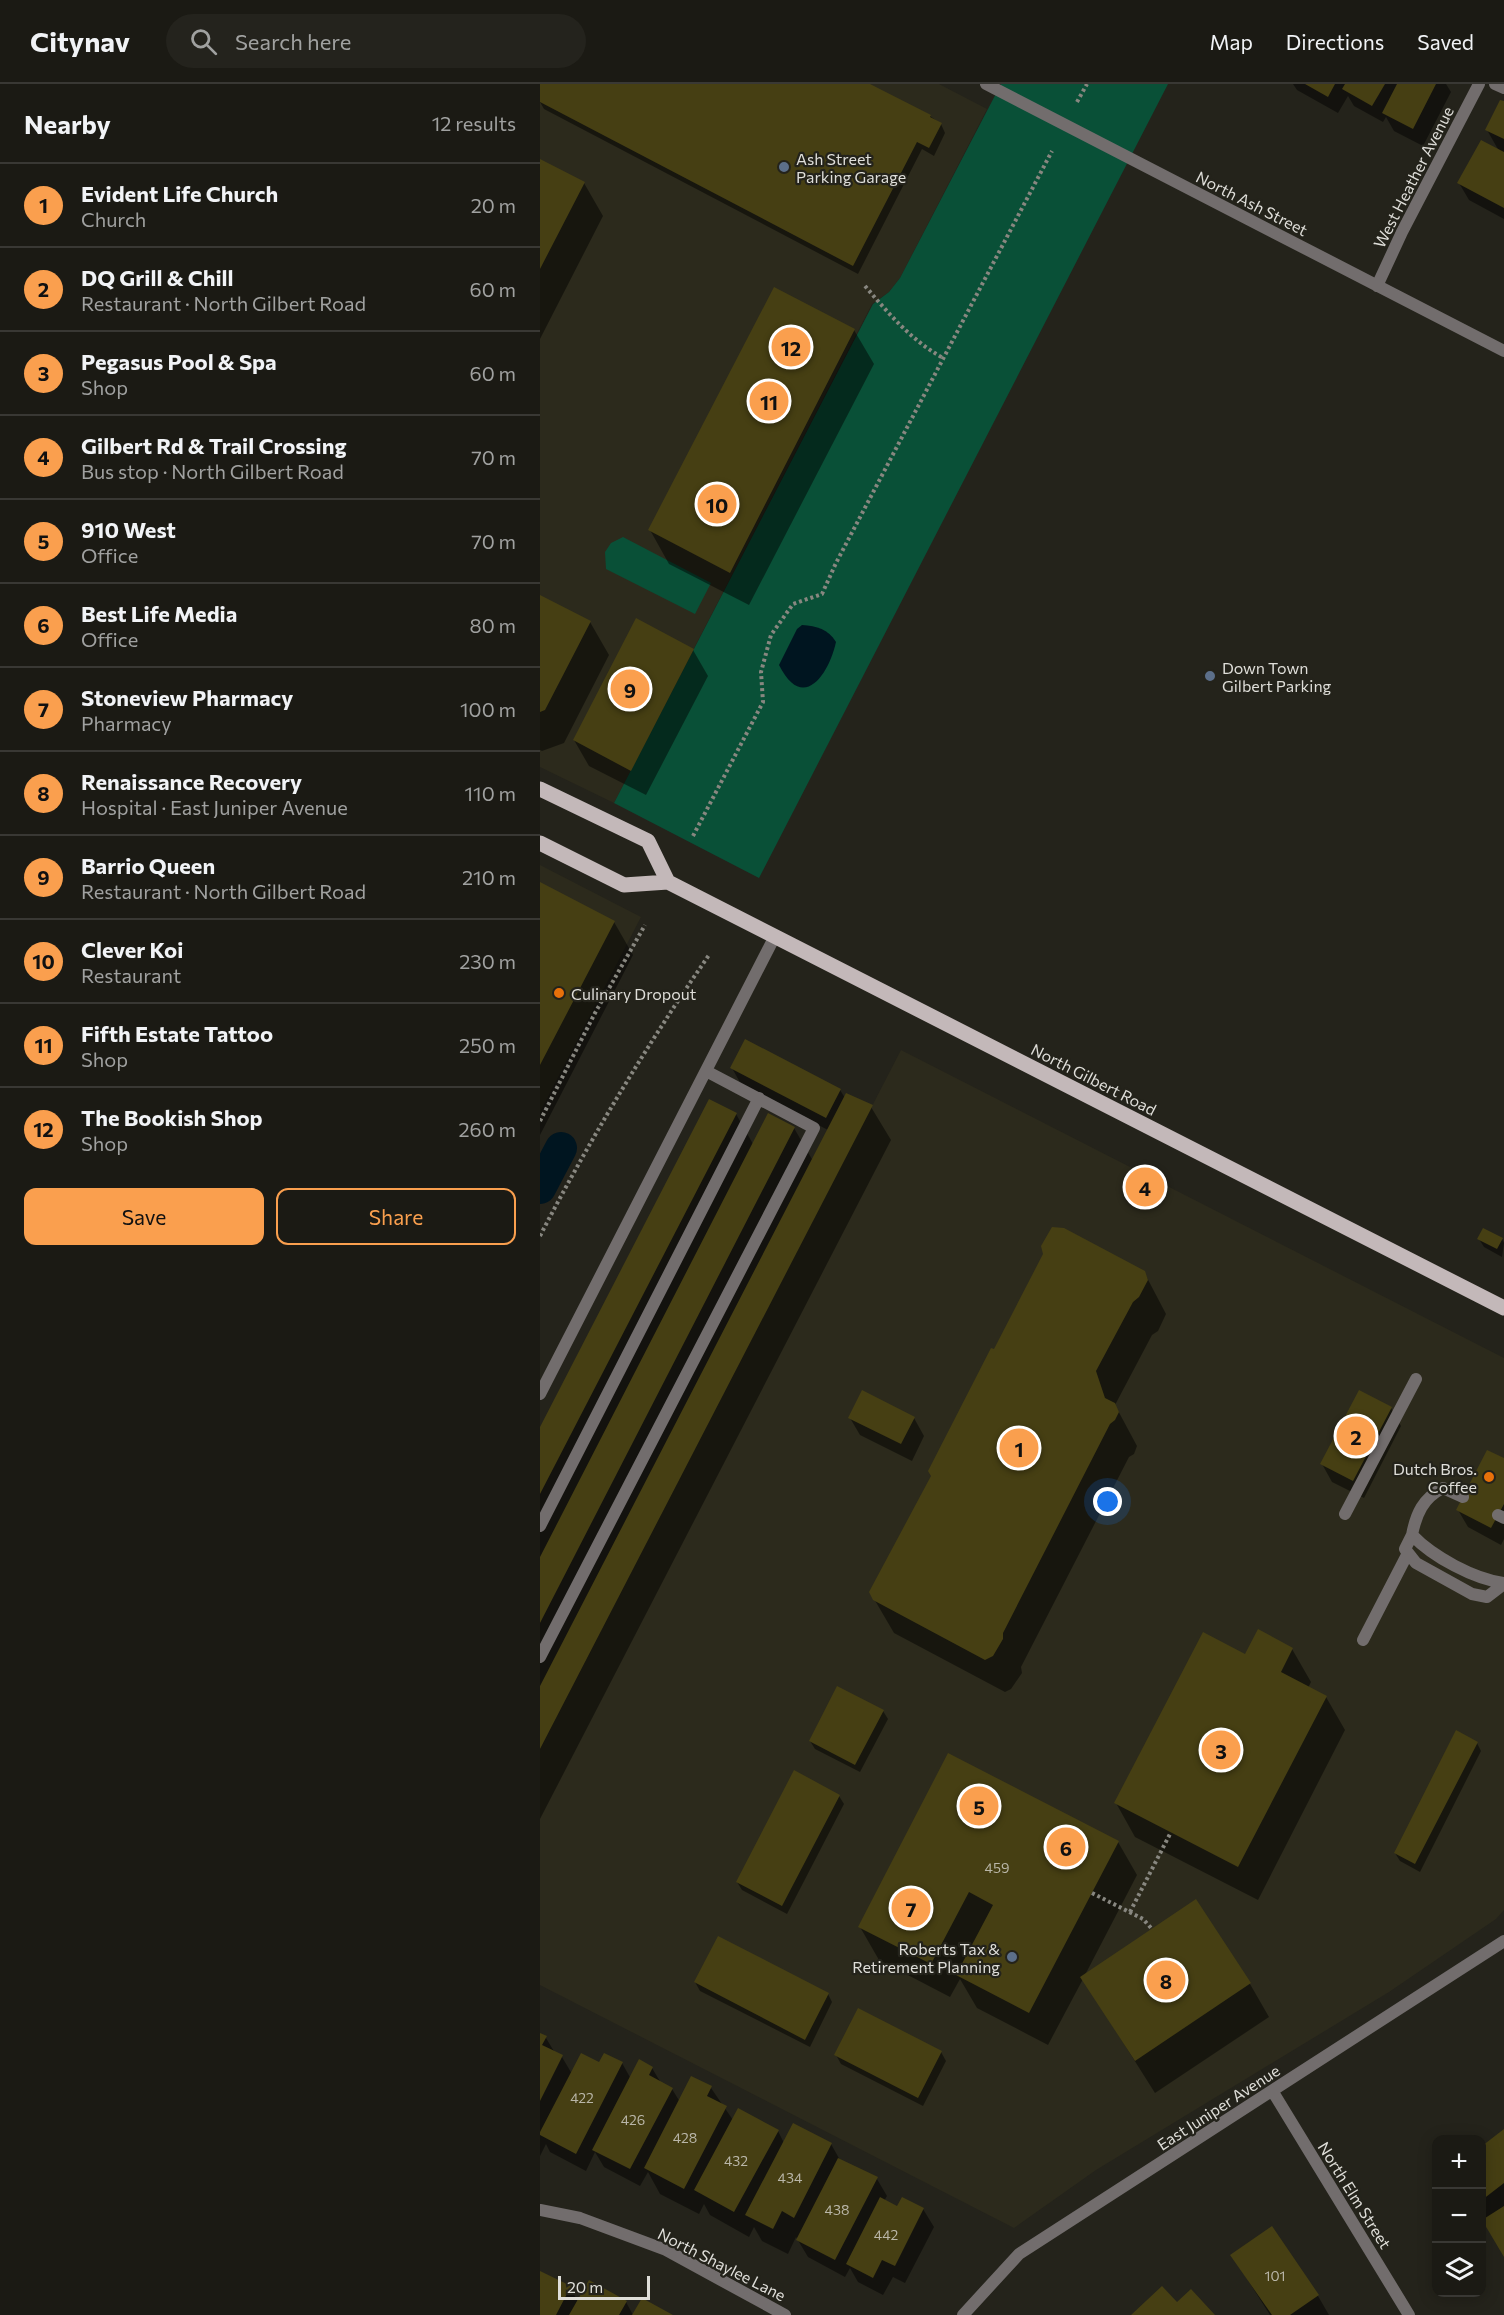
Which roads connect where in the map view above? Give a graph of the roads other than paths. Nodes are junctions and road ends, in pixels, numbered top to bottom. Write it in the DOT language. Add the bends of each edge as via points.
graph roads {
  1 [pos="986,84"];
  2 [pos="1479,84"];
  3 [pos="1495,84"];
  4 [pos="1504,88"];
  5 [pos="1377,285"];
  6 [pos="1504,351"];
  7 [pos="540,789"];
  8 [pos="540,843"];
  9 [pos="668,882"];
  10 [pos="775,936"];
  11 [pos="706,1071"];
  12 [pos="759,1098"];
  13 [pos="1504,1308"];
  14 [pos="1416,1379"];
  15 [pos="540,1394"];
  16 [pos="1463,1497"];
  17 [pos="1345,1514"];
  18 [pos="540,1526"];
  19 [pos="1412,1535"];
  20 [pos="1408,1553"];
  21 [pos="1504,1584"];
  22 [pos="1363,1640"];
  23 [pos="540,1657"];
  24 [pos="1504,1941"];
  25 [pos="1273,2092"];
  26 [pos="540,2210"];
  27 [pos="785,2315"];
  28 [pos="963,2315"];
  29 [pos="1409,2315"];
  1 -- 5 [label="street, North Ash Street"];
  2 -- 5 [label="street, West Heather Avenue"];
  3 -- 4 [label="street"];
  5 -- 6 [label="street, North Ash Street"];
  7 -- 9 [label="main road" via="648,842"];
  8 -- 9 [label="main road" via="624,885"];
  9 -- 10 [label="main road, North Gilbert Road"];
  10 -- 11 [label="street"];
  10 -- 13 [label="main road, North Gilbert Road"];
  11 -- 12 [label="street"];
  11 -- 15 [label="street"];
  12 -- 18 [label="street"];
  12 -- 23 [label="street" via="814,1128"];
  14 -- 17 [label="street"];
  16 -- 19 [label="street" via="1443,1488 1432,1493 1416,1513"];
  19 -- 20 [label="street"];
  19 -- 21 [label="street" via="1426,1549 1485,1580"];
  20 -- 21 [label="street" via="1416,1563 1472,1594 1487,1597"];
  20 -- 22 [label="street"];
  24 -- 25 [label="street, East Juniper Avenue"];
  25 -- 28 [label="street, East Juniper Avenue" via="1019,2254"];
  25 -- 29 [label="street, North Elm Street"];
  26 -- 27 [label="street, North Shaylee Lane" via="580,2218 666,2250"];
}
